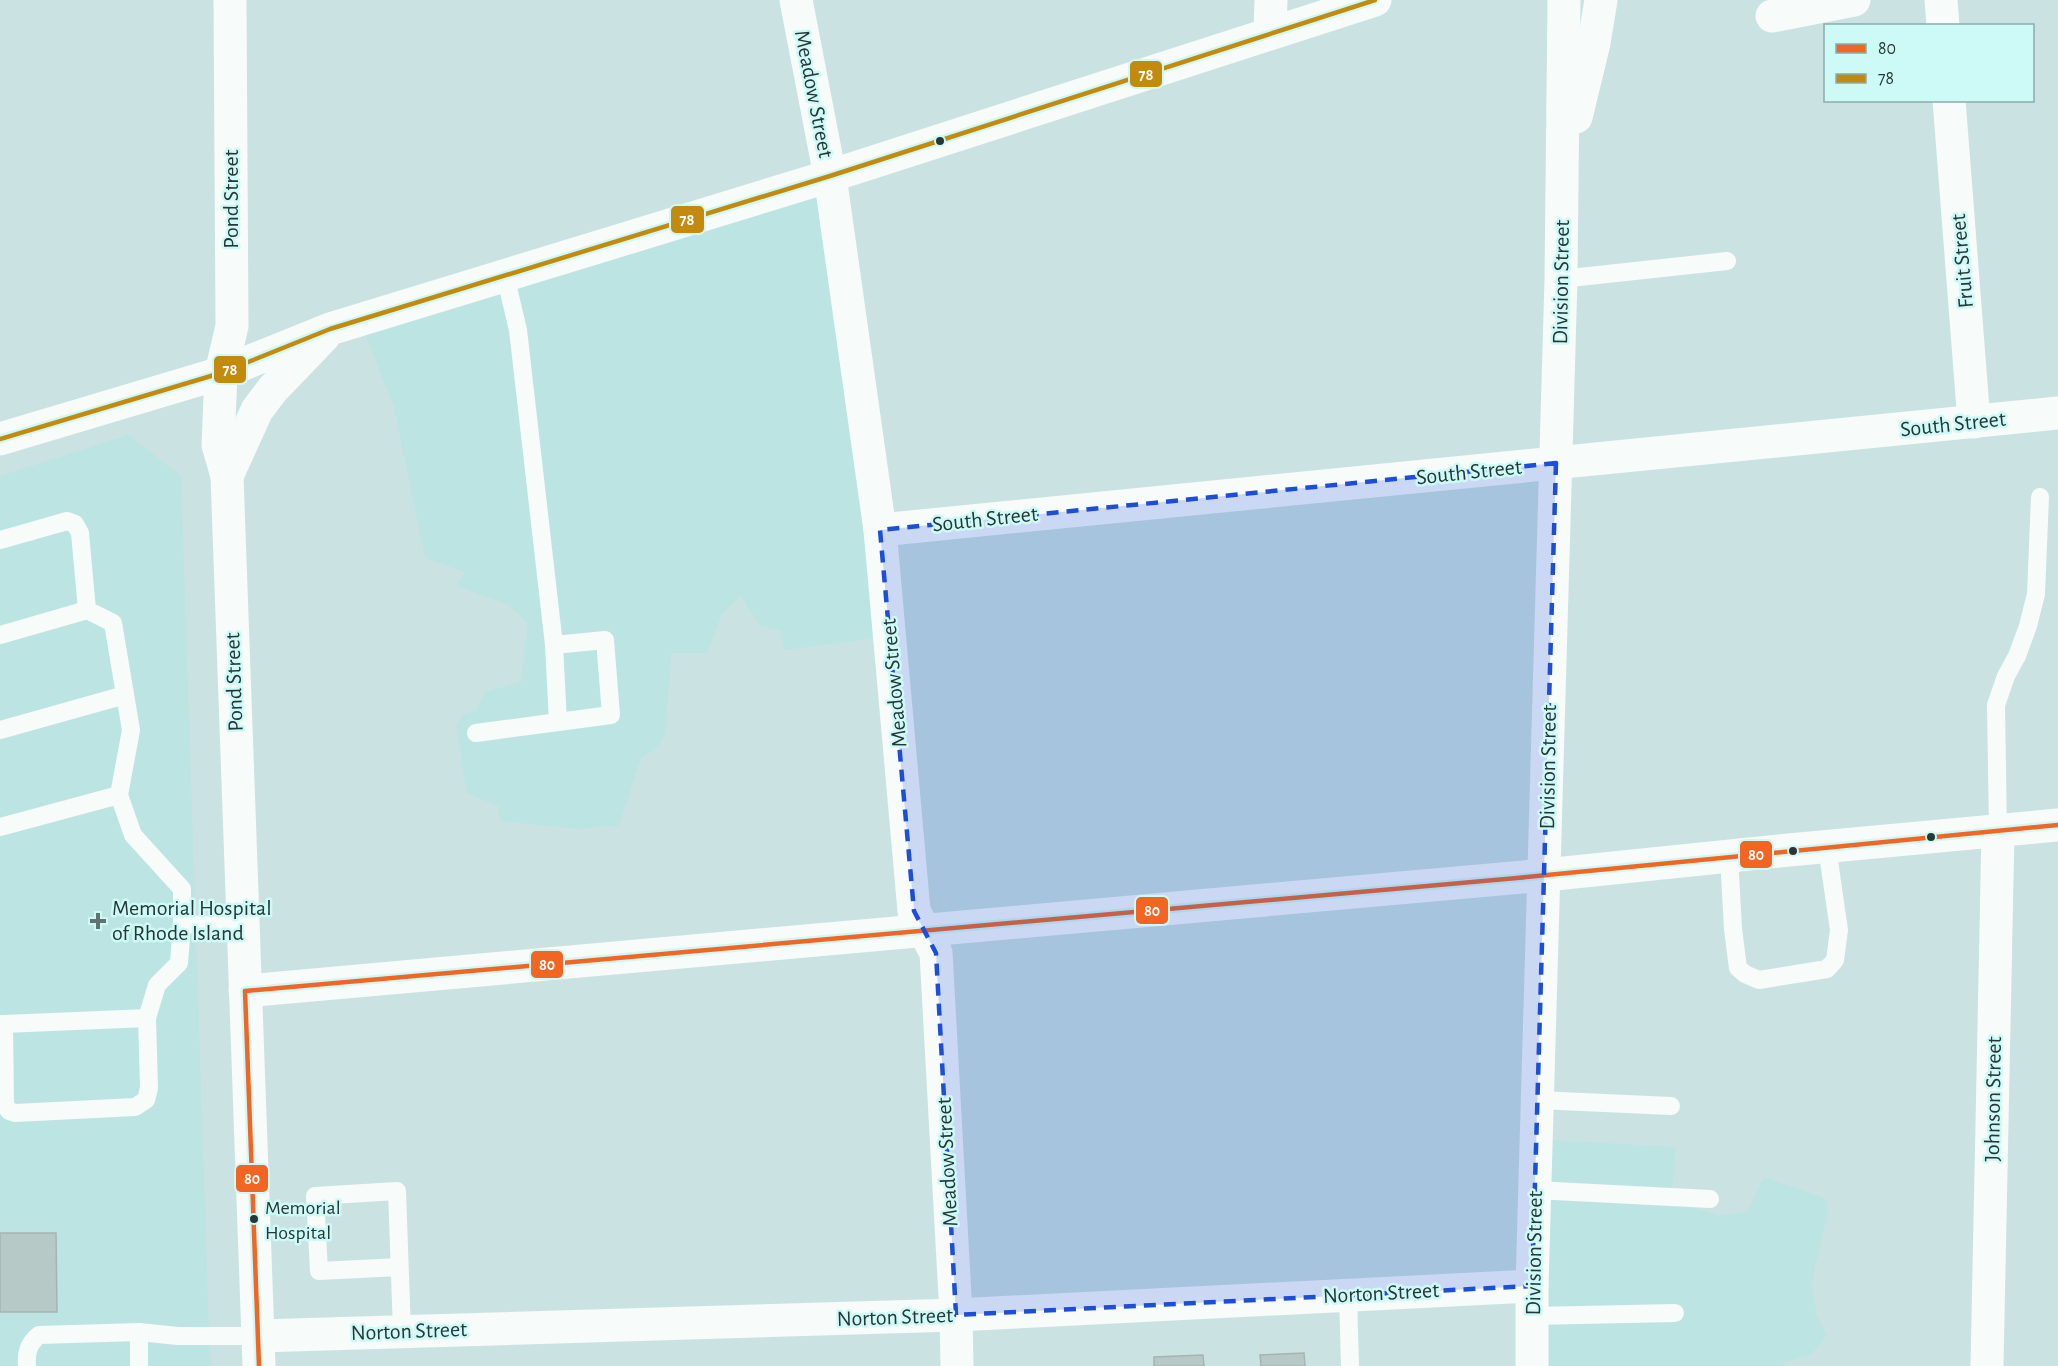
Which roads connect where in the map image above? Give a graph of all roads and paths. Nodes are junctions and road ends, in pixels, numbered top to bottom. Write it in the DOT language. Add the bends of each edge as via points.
graph roads {
  1 [pos="230,0"];
  2 [pos="796,0"];
  3 [pos="1271,0"];
  4 [pos="1375,0"];
  5 [pos="1564,0"];
  6 [pos="1601,0"];
  7 [pos="1854,0"];
  8 [pos="1941,0"];
  9 [pos="1772,16"];
  10 [pos="1943,24"];
  11 [pos="1270,33"];
  12 [pos="1949,102"];
  13 [pos="1563,169"];
  14 [pos="830,176"];
  15 [pos="1727,261"];
  16 [pos="505,275"];
  17 [pos="1561,279"];
  18 [pos="330,329"];
  19 [pos="221,373"];
  20 [pos="2058,413"];
  21 [pos="1974,422"];
  22 [pos="0,439"];
  23 [pos="1556,463"];
  24 [pos="226,476"];
  25 [pos="2040,497"];
  26 [pos="880,530"];
  27 [pos="0,540"];
  28 [pos="87,610"];
  29 [pos="0,635"];
  30 [pos="554,645"];
  31 [pos="125,695"];
  32 [pos="558,722"];
  33 [pos="0,730"];
  34 [pos="476,733"];
  35 [pos="119,795"];
  36 [pos="2058,825"];
  37 [pos="0,827"];
  38 [pos="1998,831"];
  39 [pos="1827,846"];
  40 [pos="1729,856"];
  41 [pos="1545,875"];
  42 [pos="182,924"];
  43 [pos="243,926"];
  44 [pos="926,931"];
  45 [pos="245,991"];
  46 [pos="147,1018"];
  47 [pos="2,1024"];
  48 [pos="1538,1100"];
  49 [pos="1671,1106"];
  50 [pos="1535,1190"];
  51 [pos="1710,1199"];
  52 [pos="399,1267"];
  53 [pos="1348,1295"];
  54 [pos="1532,1301"];
  55 [pos="1675,1313"];
  56 [pos="956,1315"];
  57 [pos="140,1332"];
  58 [pos="402,1332"];
  59 [pos="258,1351"];
  60 [pos="27,1366"];
  61 [pos="140,1366"];
  62 [pos="957,1366"];
  63 [pos="1350,1366"];
  64 [pos="1532,1366"];
  65 [pos="1987,1366"];
  1 -- 19 [label="street, Pond Street" via="232,326"];
  2 -- 14 [label="street, Meadow Street"];
  3 -- 11 [label="street"];
  4 -- 11 [label="street"];
  5 -- 13 [label="street, Division Street"];
  6 -- 13 [label="street, Division Street"];
  7 -- 9 [label="street"];
  8 -- 10 [label="street"];
  11 -- 14 [label="street"];
  12 -- 21 [label="street, Fruit Street"];
  13 -- 17 [label="street, Division Street"];
  14 -- 16 [label="street"];
  14 -- 26 [label="street, Meadow Street"];
  15 -- 17 [label="lane"];
  16 -- 18 [label="street"];
  16 -- 30 [label="lane" via="518,330"];
  17 -- 23 [label="street, Division Street"];
  18 -- 19 [label="street"];
  18 -- 24 [label="street" via="256,410"];
  19 -- 22 [label="street"];
  19 -- 24 [label="street, Pond Street" via="218,446"];
  20 -- 21 [label="street, South Street"];
  21 -- 23 [label="street, South Street"];
  23 -- 26 [label="street, South Street"];
  23 -- 41 [label="street, Division Street"];
  24 -- 43 [label="street, Pond Street"];
  25 -- 38 [label="lane" via="2036,594 2028,626 1996,705"];
  26 -- 44 [label="street, Meadow Street" via="914,911"];
  27 -- 28 [label="lane" via="67,521 75,524 80,532"];
  28 -- 29 [label="lane"];
  28 -- 31 [label="lane" via="113,623"];
  30 -- 32 [label="lane"];
  30 -- 32 [label="lane" via="605,640 611,715"];
  31 -- 33 [label="lane"];
  31 -- 35 [label="lane" via="131,730"];
  32 -- 34 [label="lane"];
  35 -- 37 [label="lane"];
  35 -- 42 [label="lane" via="133,835 182,889"];
  36 -- 38 [label="street"];
  38 -- 39 [label="street"];
  38 -- 65 [label="street, Johnson Street"];
  39 -- 40 [label="street"];
  39 -- 40 [label="lane" via="1839,930 1835,960 1827,969 1759,981 1738,968"];
  40 -- 41 [label="street"];
  41 -- 44 [label="street"];
  41 -- 48 [label="street, Division Street"];
  42 -- 43 [label="lane"];
  42 -- 46 [label="lane" via="180,963 157,985"];
  43 -- 45 [label="street, Pond Street"];
  44 -- 45 [label="street"];
  44 -- 56 [label="street, Meadow Street" via="936,952"];
  45 -- 59 [label="street, Pond Street"];
  46 -- 47 [label="lane"];
  46 -- 47 [label="lane" via="146,1100 135,1107 15,1113 5,1104"];
  48 -- 49 [label="lane"];
  48 -- 50 [label="street, Division Street"];
  50 -- 51 [label="lane"];
  50 -- 54 [label="street, Division Street"];
  52 -- 52 [label="lane" via="397,1191 315,1196 319,1271"];
  52 -- 58 [label="lane"];
  53 -- 54 [label="street, Norton Street"];
  53 -- 56 [label="street, Norton Street"];
  53 -- 63 [label="lane"];
  54 -- 55 [label="lane"];
  54 -- 64 [label="street, Division Street"];
  56 -- 58 [label="street, Norton Street"];
  56 -- 62 [label="street, Meadow Street"];
  57 -- 59 [label="lane"];
  57 -- 60 [label="lane" via="39,1335 26,1354"];
  57 -- 61 [label="lane"];
  58 -- 59 [label="street, Norton Street"];
}
